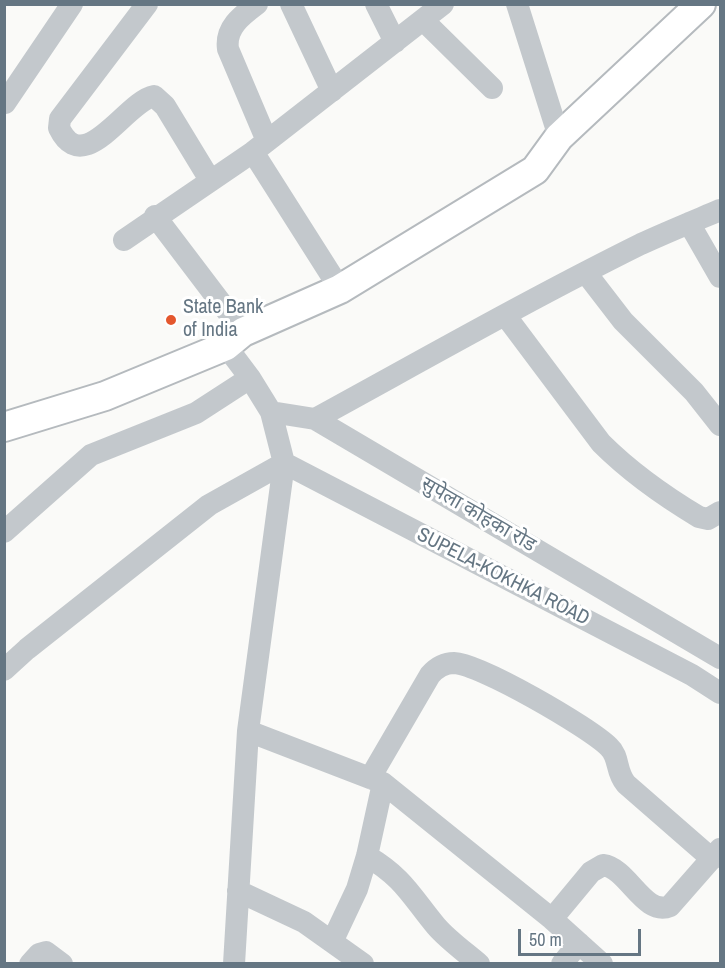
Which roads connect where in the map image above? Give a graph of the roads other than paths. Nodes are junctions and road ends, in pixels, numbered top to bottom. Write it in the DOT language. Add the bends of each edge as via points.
graph roads {
  1 [pos="72,4"];
  2 [pos="147,4"];
  3 [pos="291,4"];
  4 [pos="376,4"];
  5 [pos="444,4"];
  6 [pos="517,4"];
  7 [pos="701,4"];
  8 [pos="245,8"];
  9 [pos="423,20"];
  10 [pos="395,42"];
  11 [pos="492,88"];
  12 [pos="332,91"];
  13 [pos="5,103"];
  14 [pos="559,137"];
  15 [pos="260,147"];
  16 [pos="210,180"];
  17 [pos="720,210"];
  18 [pos="156,216"];
  19 [pos="689,223"];
  20 [pos="124,240"];
  21 [pos="586,273"];
  22 [pos="720,278"];
  23 [pos="340,290"];
  24 [pos="505,315"];
  25 [pos="234,339"];
  26 [pos="250,378"];
  27 [pos="271,412"];
  28 [pos="315,420"];
  29 [pos="720,425"];
  30 [pos="4,427"];
  31 [pos="284,464"];
  32 [pos="720,512"];
  33 [pos="4,532"];
  34 [pos="718,651"];
  35 [pos="4,670"];
  36 [pos="720,693"];
  37 [pos="248,731"];
  38 [pos="376,780"];
  39 [pos="716,854"];
  40 [pos="368,856"];
  41 [pos="238,891"];
  42 [pos="552,919"];
  43 [pos="579,943"];
  44 [pos="344,955"];
  45 [pos="30,963"];
  46 [pos="62,963"];
  47 [pos="234,963"];
  48 [pos="479,963"];
  49 [pos="562,963"];
  50 [pos="602,963"];
  1 -- 13 [label="street"];
  2 -- 16 [label="street" via="60,119 58,128 70,143 83,146 154,96 165,106"];
  3 -- 12 [label="street"];
  4 -- 10 [label="street"];
  5 -- 9 [label="street"];
  6 -- 14 [label="street"];
  7 -- 14 [label="main road"];
  8 -- 15 [label="street" via="229,34 228,49"];
  9 -- 10 [label="street"];
  9 -- 11 [label="street"];
  10 -- 12 [label="street"];
  12 -- 15 [label="street"];
  14 -- 23 [label="main road" via="535,170"];
  15 -- 16 [label="street"];
  15 -- 23 [label="street"];
  16 -- 18 [label="street"];
  17 -- 19 [label="street"];
  18 -- 20 [label="street"];
  18 -- 25 [label="street"];
  19 -- 21 [label="street"];
  19 -- 22 [label="street"];
  21 -- 24 [label="street"];
  21 -- 29 [label="street" via="623,321"];
  23 -- 25 [label="main road"];
  24 -- 28 [label="street"];
  24 -- 32 [label="street" via="615,457 699,518 708,519"];
  25 -- 26 [label="street"];
  25 -- 30 [label="main road" via="105,396"];
  26 -- 27 [label="street"];
  26 -- 33 [label="street" via="196,413 91,455"];
  27 -- 28 [label="street, सुपेला कोहका रोड"];
  27 -- 31 [label="street"];
  28 -- 34 [label="street, सुपेला कोहका रोड" via="679,633"];
  31 -- 35 [label="street" via="209,505"];
  31 -- 36 [label="street, SUPELA-KOKHKA ROAD"];
  31 -- 37 [label="street"];
  37 -- 38 [label="street"];
  37 -- 41 [label="street"];
  38 -- 39 [label="street" via="430,675 444,664 467,665 563,715 609,746 626,784"];
  38 -- 40 [label="street"];
  38 -- 42 [label="street"];
  39 -- 42 [label="street" via="666,908 652,905 615,870 597,867"];
  40 -- 44 [label="street"];
  40 -- 48 [label="street" via="400,879 438,928"];
  41 -- 44 [label="street" via="304,922"];
  41 -- 47 [label="street"];
  42 -- 43 [label="street"];
  43 -- 49 [label="street"];
  43 -- 50 [label="street"];
  45 -- 46 [label="street" via="46,952"];
}
